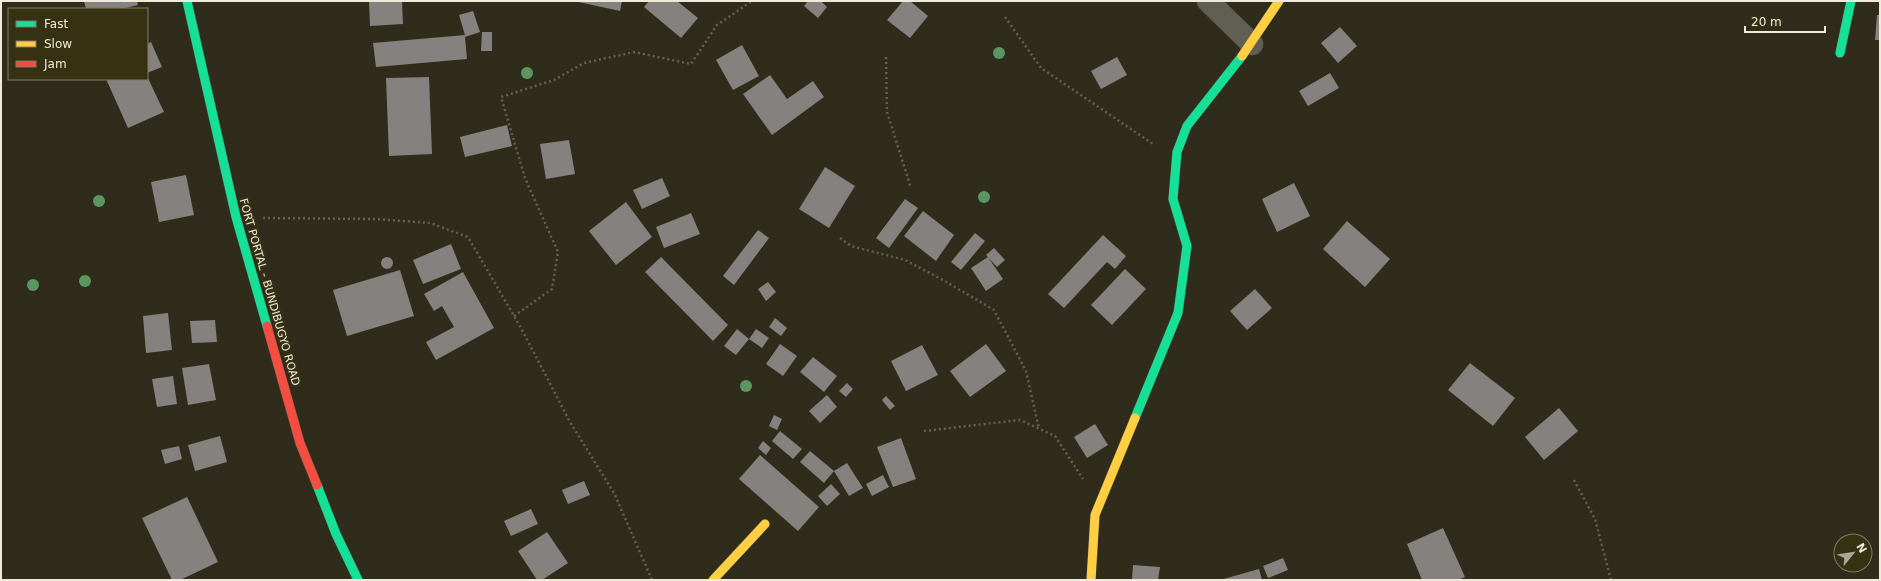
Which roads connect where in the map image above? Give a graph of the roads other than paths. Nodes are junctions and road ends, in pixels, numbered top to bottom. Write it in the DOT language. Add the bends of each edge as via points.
graph roads {
  1 [pos="187,1"];
  2 [pos="1208,1"];
  3 [pos="1279,1"];
  4 [pos="1851,1"];
  5 [pos="1252,44"];
  6 [pos="1840,52"];
  7 [pos="765,524"];
  8 [pos="358,580"];
  9 [pos="713,580"];
  10 [pos="1091,580"];
  1 -- 8 [label="street, FORT PORTAL - BUNDIBUGYO ROAD" via="236,217 300,442 336,534"];
  2 -- 5 [label="street"];
  3 -- 5 [label="street"];
  4 -- 6 [label="street"];
  5 -- 10 [label="street" via="1187,126 1177,152 1173,199 1187,246 1178,313 1095,515"];
  7 -- 9 [label="street"];
}
